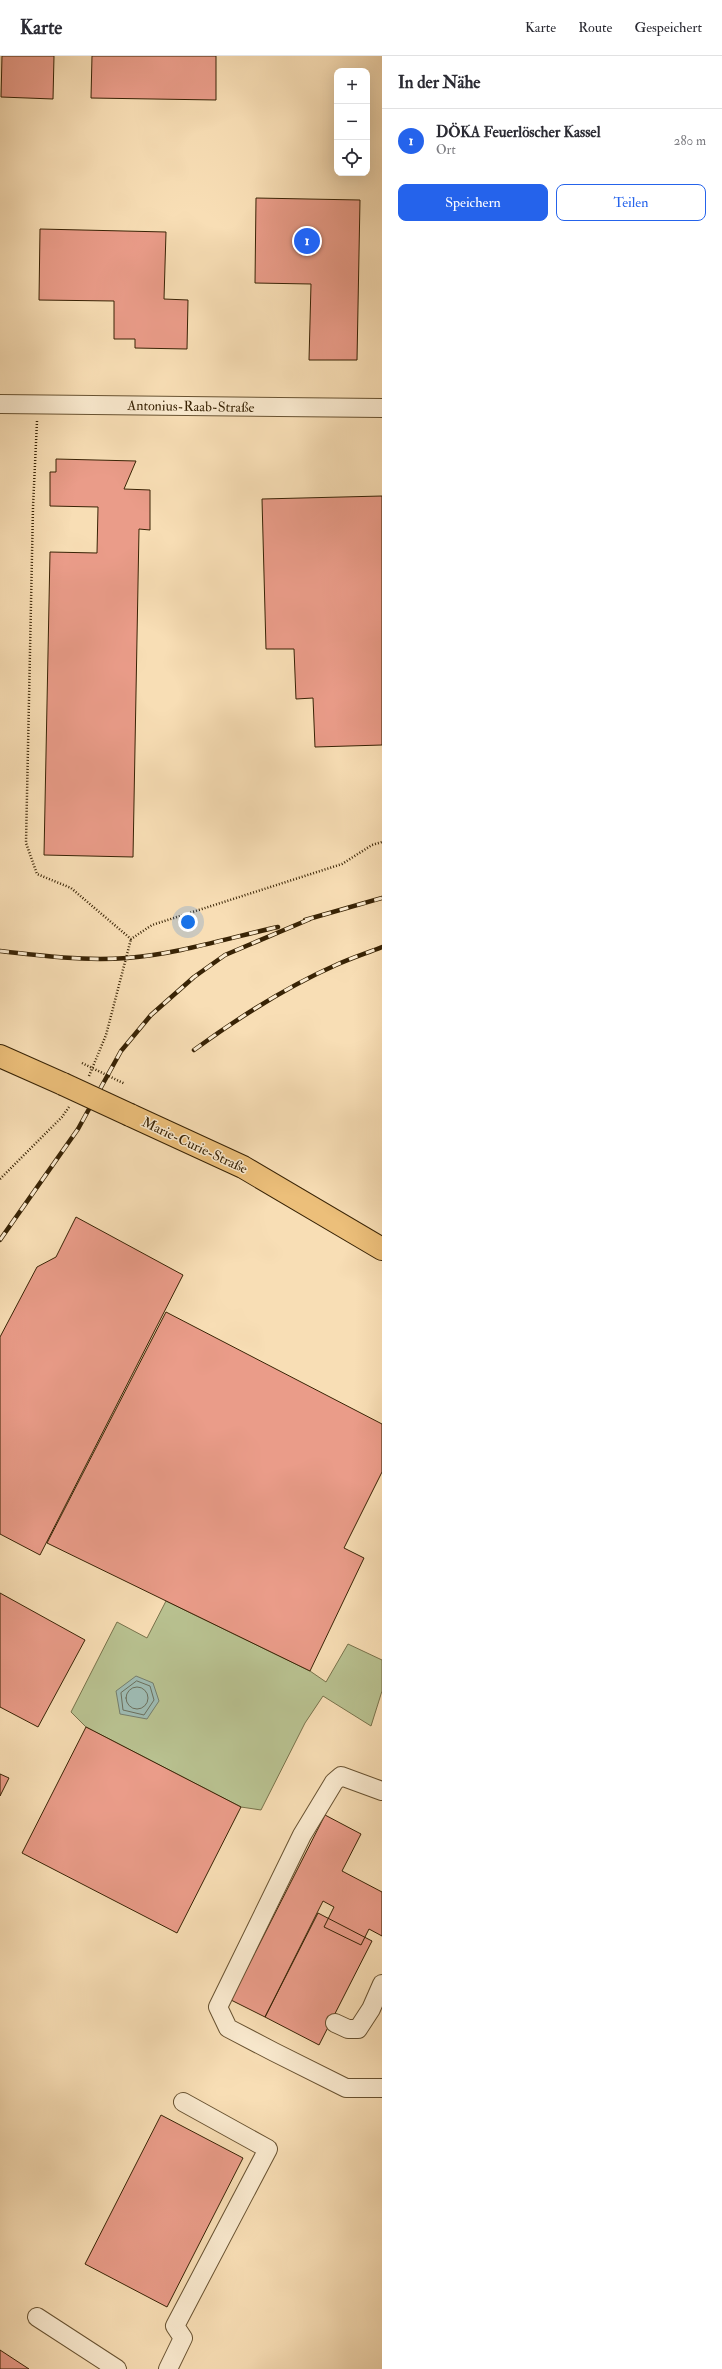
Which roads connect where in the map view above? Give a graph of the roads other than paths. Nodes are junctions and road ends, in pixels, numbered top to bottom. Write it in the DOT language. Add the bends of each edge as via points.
graph roads {
  1 [pos="0,404"];
  2 [pos="382,408"];
  3 [pos="0,1056"];
  4 [pos="382,1249"];
  5 [pos="382,1791"];
  6 [pos="382,1984"];
  7 [pos="335,2023"];
  8 [pos="382,2088"];
  9 [pos="183,2102"];
  10 [pos="37,2317"];
  11 [pos="117,2369"];
  12 [pos="168,2369"];
  1 -- 2 [label="street, Antonius-Raab-Straße"];
  3 -- 4 [label="main road, Marie-Curie-Straße, bridge" via="243,1167"];
  5 -- 8 [label="street" via="341,1776 334,1782 302,1835 218,2007 228,2028 281,2056 346,2088"];
  6 -- 7 [label="street" via="371,2010 358,2029 348,2029"];
  9 -- 12 [label="street" via="268,2149 175,2326 183,2338"];
  10 -- 11 [label="street"];
}
